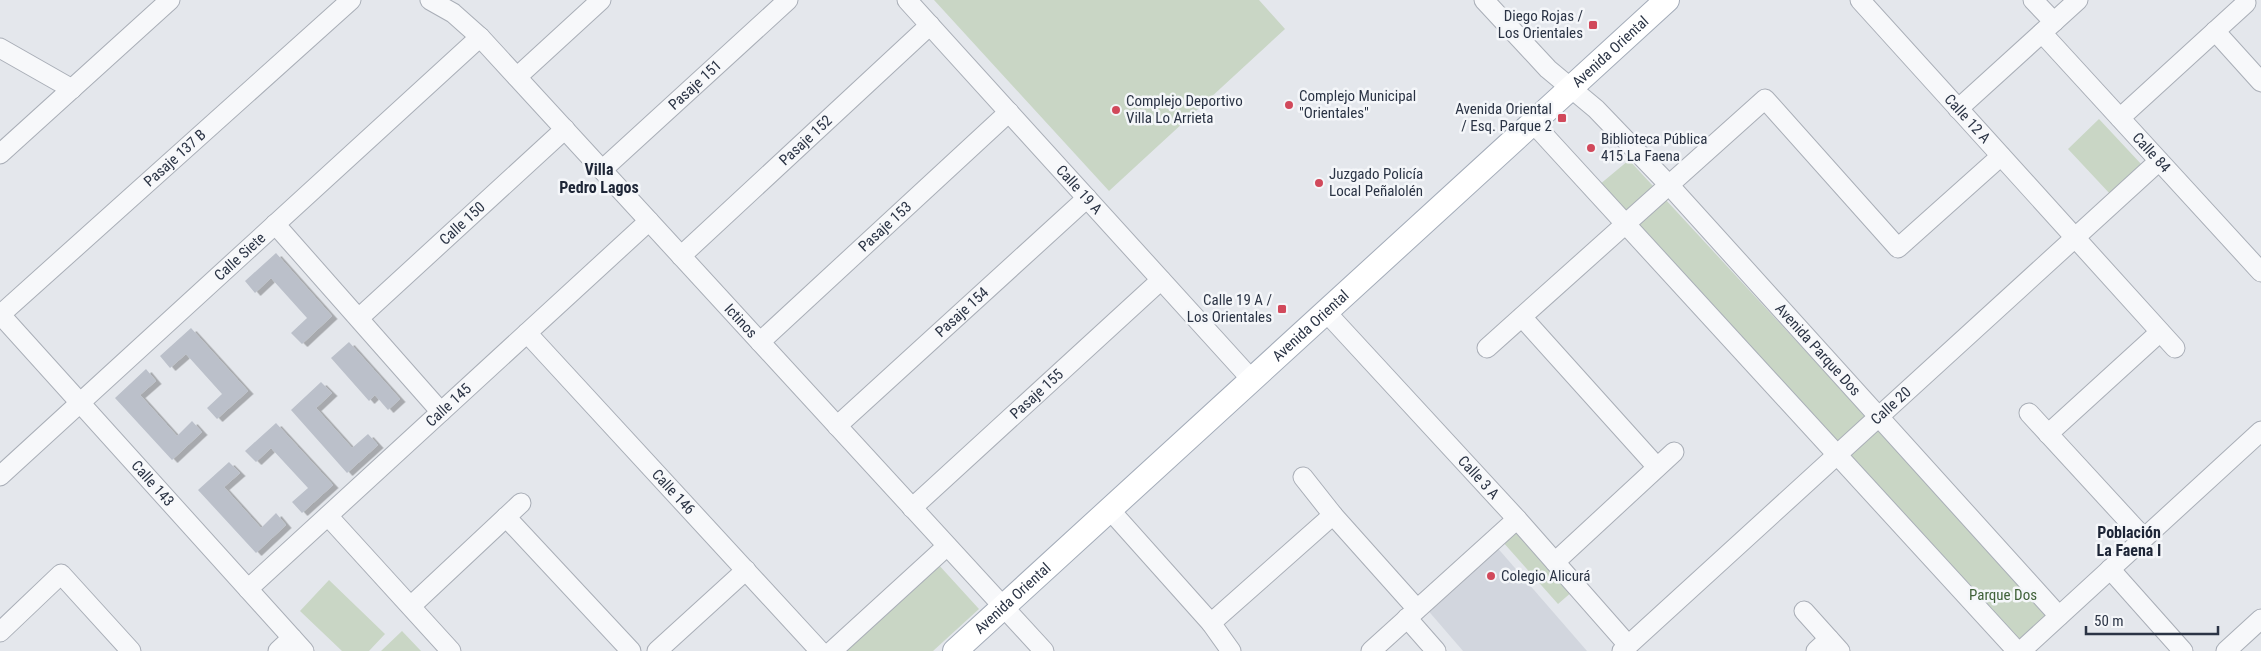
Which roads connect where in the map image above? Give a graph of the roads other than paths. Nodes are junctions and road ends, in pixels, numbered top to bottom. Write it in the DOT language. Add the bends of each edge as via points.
graph roads {
  1 [pos="351,0"];
  2 [pos="430,0"];
  3 [pos="601,0"];
  4 [pos="788,0"];
  5 [pos="907,0"];
  6 [pos="1484,0"];
  7 [pos="1667,0"];
  8 [pos="1860,0"];
  9 [pos="2033,0"];
  10 [pos="2078,0"];
  11 [pos="163,2"];
  12 [pos="2246,3"];
  13 [pos="930,25"];
  14 [pos="2048,28"];
  15 [pos="2215,31"];
  16 [pos="480,37"];
  17 [pos="0,48"];
  18 [pos="517,77"];
  19 [pos="2261,82"];
  20 [pos="1571,88"];
  21 [pos="72,89"];
  22 [pos="1958,109"];
  23 [pos="1009,112"];
  24 [pos="2120,118"];
  25 [pos="1534,123"];
  26 [pos="565,129"];
  27 [pos="0,154"];
  28 [pos="2001,156"];
  29 [pos="2159,161"];
  30 [pos="602,170"];
  31 [pos="1670,186"];
  32 [pos="1087,198"];
  33 [pos="649,221"];
  34 [pos="275,224"];
  35 [pos="1626,224"];
  36 [pos="2074,238"];
  37 [pos="681,256"];
  38 [pos="2261,272"];
  39 [pos="1161,280"];
  40 [pos="1326,312"];
  41 [pos="0,315"];
  42 [pos="1522,317"];
  43 [pos="359,318"];
  44 [pos="2160,332"];
  45 [pos="528,333"];
  46 [pos="760,342"];
  47 [pos="1487,348"];
  48 [pos="2176,348"];
  49 [pos="1252,380"];
  50 [pos="80,403"];
  51 [pos="441,412"];
  52 [pos="2029,412"];
  53 [pos="1878,417"];
  54 [pos="837,426"];
  55 [pos="2261,431"];
  56 [pos="2048,434"];
  57 [pos="1674,452"];
  58 [pos="1837,454"];
  59 [pos="1657,467"];
  60 [pos="0,476"];
  61 [pos="1303,477"];
  62 [pos="520,503"];
  63 [pos="912,508"];
  64 [pos="1110,510"];
  65 [pos="1333,515"];
  66 [pos="328,516"];
  67 [pos="506,517"];
  68 [pos="1516,518"];
  69 [pos="2144,538"];
  70 [pos="947,546"];
  71 [pos="1555,562"];
  72 [pos="2110,569"];
  73 [pos="746,570"];
  74 [pos="248,589"];
  75 [pos="411,606"];
  76 [pos="1003,607"];
  77 [pos="1804,611"];
  78 [pos="1412,614"];
  79 [pos="2059,616"];
  80 [pos="2261,619"];
  81 [pos="1211,623"];
  82 [pos="0,632"];
  83 [pos="298,644"];
  84 [pos="1828,647"];
  85 [pos="1625,648"];
  86 [pos="450,650"];
  87 [pos="131,651"];
  88 [pos="278,651"];
  89 [pos="631,651"];
  90 [pos="657,651"];
  91 [pos="820,651"];
  92 [pos="832,651"];
  93 [pos="955,651"];
  94 [pos="1044,651"];
  95 [pos="1231,651"];
  96 [pos="1371,651"];
  97 [pos="1436,651"];
  98 [pos="2019,651"];
  99 [pos="2183,651"];
  100 [pos="2226,651"];
  1 -- 41 [label="street, Pasaje 137 B"];
  2 -- 16 [label="street, Ictinos" via="453,13"];
  3 -- 18 [label="street"];
  4 -- 30 [label="street, Pasaje 151"];
  5 -- 13 [label="street, Calle 19 A"];
  6 -- 20 [label="street, Avenida Parque Dos" via="1548,69"];
  7 -- 20 [label="main road, Avenida Oriental"];
  8 -- 22 [label="street, Calle 12 A"];
  9 -- 14 [label="street, Calle 84"];
  10 -- 14 [label="street"];
  11 -- 21 [label="street"];
  12 -- 15 [label="street"];
  13 -- 23 [label="street, Calle 19 A"];
  13 -- 37 [label="street, Pasaje 152"];
  14 -- 22 [label="street"];
  14 -- 24 [label="street, Calle 84"];
  15 -- 19 [label="street"];
  15 -- 24 [label="street"];
  16 -- 18 [label="street, Ictinos"];
  16 -- 34 [label="street, Calle Siete"];
  17 -- 21 [label="street"];
  18 -- 26 [label="street, Ictinos"];
  20 -- 25 [label="main road, Avenida Oriental"];
  20 -- 31 [label="street, Avenida Parque Dos" via="1596,109"];
  21 -- 27 [label="street"];
  22 -- 28 [label="street, Calle 12 A"];
  23 -- 32 [label="street, Calle 19 A"];
  23 -- 46 [label="street, Pasaje 153"];
  24 -- 29 [label="street, Calle 84"];
  25 -- 35 [label="street"];
  25 -- 40 [label="main road, Avenida Oriental"];
  26 -- 30 [label="street, Ictinos"];
  26 -- 43 [label="street, Calle 150"];
  28 -- 31 [label="street" via="1898,248 1765,100"];
  28 -- 36 [label="street, Calle 12 A"];
  29 -- 36 [label="street, Calle 20"];
  29 -- 38 [label="street, Calle 84"];
  30 -- 33 [label="street, Ictinos"];
  31 -- 35 [label="street"];
  31 -- 53 [label="street, Avenida Parque Dos"];
  32 -- 39 [label="street, Calle 19 A"];
  32 -- 54 [label="street, Pasaje 154"];
  33 -- 37 [label="street, Ictinos"];
  33 -- 45 [label="street, Calle 145"];
  34 -- 43 [label="street"];
  34 -- 50 [label="street, Calle Siete"];
  35 -- 42 [label="street"];
  35 -- 58 [label="street"];
  36 -- 44 [label="street, Calle 12 A"];
  36 -- 53 [label="street, Calle 20"];
  37 -- 46 [label="street, Ictinos"];
  39 -- 49 [label="street, Calle 19 A"];
  39 -- 63 [label="street, Pasaje 155"];
  40 -- 49 [label="main road, Avenida Oriental"];
  40 -- 68 [label="street, Calle 3 A"];
  41 -- 50 [label="street, Calle 143"];
  42 -- 47 [label="street"];
  42 -- 59 [label="street"];
  43 -- 51 [label="street"];
  44 -- 48 [label="street, Calle 12 A"];
  44 -- 56 [label="street"];
  45 -- 51 [label="street, Calle 145"];
  45 -- 73 [label="street, Calle 146"];
  46 -- 54 [label="street, Ictinos"];
  49 -- 64 [label="main road, Avenida Oriental"];
  50 -- 60 [label="street, Calle Siete"];
  50 -- 74 [label="street, Calle 143"];
  51 -- 66 [label="street, Calle 145"];
  52 -- 56 [label="street"];
  53 -- 58 [label="street, Calle 20"];
  53 -- 79 [label="street, Avenida Parque Dos"];
  54 -- 63 [label="street, Ictinos"];
  55 -- 69 [label="street"];
  56 -- 69 [label="street"];
  57 -- 59 [label="street"];
  58 -- 85 [label="street, Calle 20"];
  58 -- 98 [label="street"];
  59 -- 71 [label="street"];
  61 -- 65 [label="street"];
  62 -- 67 [label="street"];
  63 -- 70 [label="street, Ictinos"];
  64 -- 76 [label="main road, Avenida Oriental"];
  64 -- 81 [label="street"];
  65 -- 78 [label="street"];
  65 -- 81 [label="street"];
  66 -- 74 [label="street, Calle 145"];
  66 -- 75 [label="street"];
  67 -- 75 [label="street"];
  67 -- 89 [label="street"];
  68 -- 71 [label="street, Calle 3 A"];
  68 -- 78 [label="street"];
  69 -- 72 [label="street"];
  70 -- 76 [label="street, Ictinos"];
  70 -- 92 [label="street"];
  71 -- 85 [label="street, Calle 3 A"];
  72 -- 79 [label="street"];
  72 -- 99 [label="street"];
  73 -- 90 [label="street"];
  73 -- 91 [label="street, Calle 146"];
  74 -- 83 [label="street, Calle 143"];
  75 -- 86 [label="street"];
  76 -- 93 [label="main road, Avenida Oriental"];
  76 -- 94 [label="street, Ictinos"];
  77 -- 84 [label="street"];
  78 -- 96 [label="street"];
  78 -- 97 [label="street"];
  79 -- 98 [label="street"];
  80 -- 100 [label="street"];
  81 -- 95 [label="street"];
  82 -- 87 [label="street" via="61,574"];
  83 -- 88 [label="street"];
}
